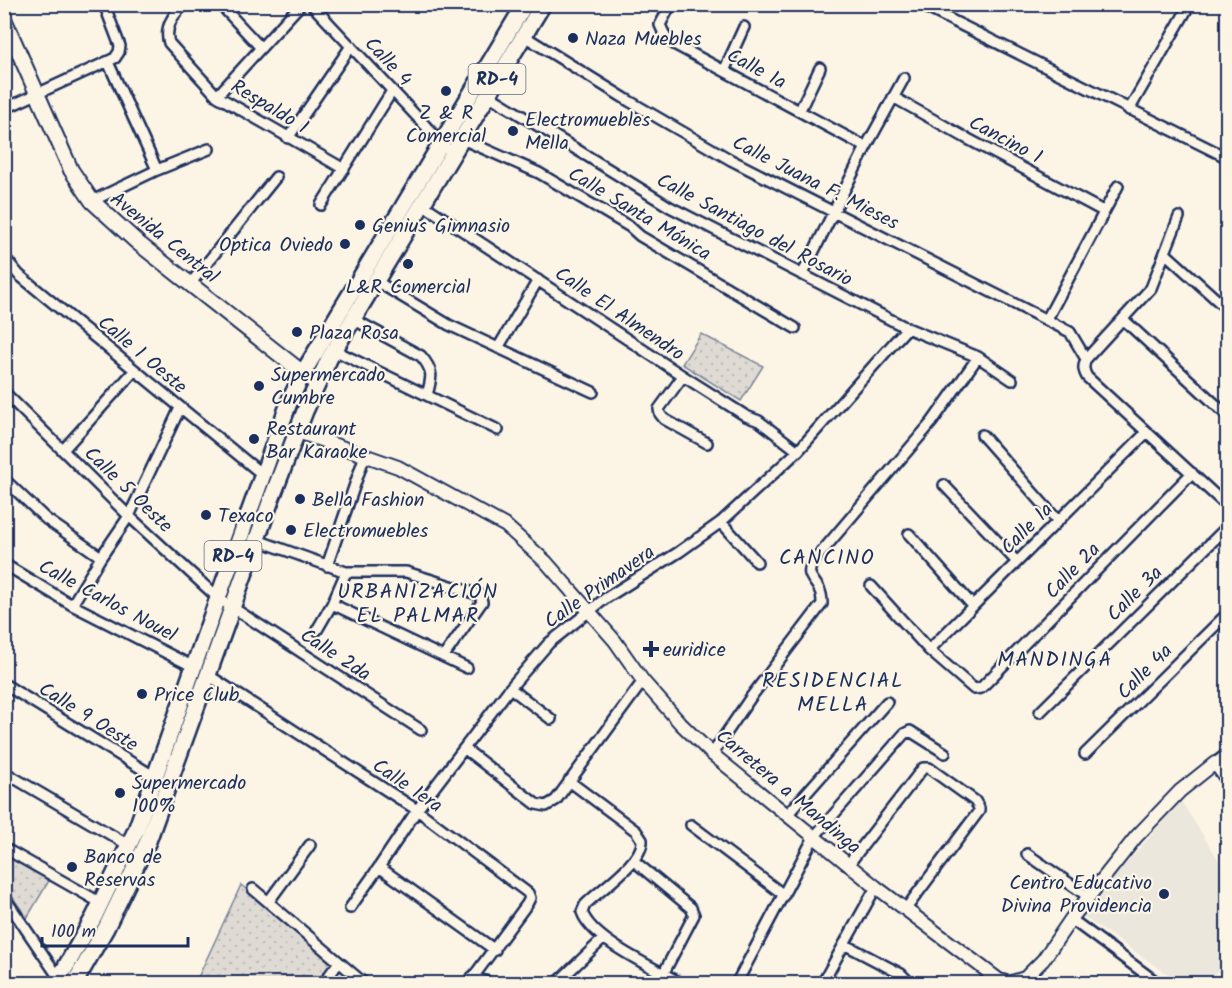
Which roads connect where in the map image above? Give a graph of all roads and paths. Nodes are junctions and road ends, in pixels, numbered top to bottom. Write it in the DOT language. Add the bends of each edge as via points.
graph roads {
  1 [pos="104,4"];
  2 [pos="186,4"];
  3 [pos="220,4"];
  4 [pos="301,4"];
  5 [pos="311,4"];
  6 [pos="525,4"];
  7 [pos="543,4"];
  8 [pos="671,4"];
  9 [pos="1190,4"];
  10 [pos="920,5"];
  11 [pos="4,19"];
  12 [pos="744,27"];
  13 [pos="524,36"];
  14 [pos="351,46"];
  15 [pos="261,48"];
  16 [pos="108,62"];
  17 [pos="820,68"];
  18 [pos="724,71"];
  19 [pos="904,78"];
  20 [pos="392,91"];
  21 [pos="38,94"];
  22 [pos="217,96"];
  23 [pos="488,96"];
  24 [pos="893,97"];
  25 [pos="4,109"];
  26 [pos="1130,110"];
  27 [pos="800,111"];
  28 [pos="288,138"];
  29 [pos="462,139"];
  30 [pos="441,142"];
  31 [pos="866,147"];
  32 [pos="209,149"];
  33 [pos="452,154"];
  34 [pos="1227,158"];
  35 [pos="344,169"];
  36 [pos="158,170"];
  37 [pos="276,177"];
  38 [pos="1118,186"];
  39 [pos="92,201"];
  40 [pos="422,204"];
  41 [pos="321,206"];
  42 [pos="832,211"];
  43 [pos="1103,211"];
  44 [pos="1179,217"];
  45 [pos="1165,253"];
  46 [pos="4,257"];
  47 [pos="802,275"];
  48 [pos="538,280"];
  49 [pos="376,281"];
  50 [pos="191,284"];
  51 [pos="1227,310"];
  52 [pos="1047,319"];
  53 [pos="353,320"];
  54 [pos="1125,320"];
  55 [pos="795,328"];
  56 [pos="907,328"];
  57 [pos="498,348"];
  58 [pos="334,350"];
  59 [pos="978,357"];
  60 [pos="1086,359"];
  61 [pos="135,370"];
  62 [pos="303,373"];
  63 [pos="683,376"];
  64 [pos="1011,380"];
  65 [pos="317,384"];
  66 [pos="4,392"];
  67 [pos="593,392"];
  68 [pos="427,395"];
  69 [pos="180,408"];
  70 [pos="1227,416"];
  71 [pos="498,430"];
  72 [pos="298,432"];
  73 [pos="1148,432"];
  74 [pos="982,435"];
  75 [pos="707,443"];
  76 [pos="63,450"];
  77 [pos="798,451"];
  78 [pos="365,455"];
  79 [pos="1192,473"];
  80 [pos="263,475"];
  81 [pos="4,479"];
  82 [pos="944,485"];
  83 [pos="1227,507"];
  84 [pos="129,516"];
  85 [pos="1058,521"];
  86 [pos="721,522"];
  87 [pos="1227,526"];
  88 [pos="909,534"];
  89 [pos="257,540"];
  90 [pos="101,557"];
  91 [pos="757,562"];
  92 [pos="1017,562"];
  93 [pos="4,564"];
  94 [pos="327,566"];
  95 [pos="346,572"];
  96 [pos="871,586"];
  97 [pos="218,598"];
  98 [pos="332,604"];
  99 [pos="72,605"];
  100 [pos="973,606"];
  101 [pos="232,608"];
  102 [pos="589,611"];
  103 [pos="1227,613"];
  104 [pos="317,630"];
  105 [pos="929,650"];
  106 [pos="444,656"];
  107 [pos="194,667"];
  108 [pos="467,668"];
  109 [pos="208,675"];
  110 [pos="643,681"];
  111 [pos="4,684"];
  112 [pos="510,688"];
  113 [pos="887,702"];
  114 [pos="1040,712"];
  115 [pos="551,719"];
  116 [pos="421,730"];
  117 [pos="465,749"];
  118 [pos="945,753"];
  119 [pos="1086,753"];
  120 [pos="1227,753"];
  121 [pos="712,754"];
  122 [pos="1215,762"];
  123 [pos="4,772"];
  124 [pos="155,777"];
  125 [pos="569,781"];
  126 [pos="1227,781"];
  127 [pos="417,810"];
  128 [pos="787,815"];
  129 [pos="691,825"];
  130 [pos="814,837"];
  131 [pos="310,845"];
  132 [pos="130,846"];
  133 [pos="4,848"];
  134 [pos="1027,854"];
  135 [pos="634,861"];
  136 [pos="848,865"];
  137 [pos="380,867"];
  138 [pos="876,887"];
  139 [pos="253,889"];
  140 [pos="784,895"];
  141 [pos="4,897"];
  142 [pos="1089,897"];
  143 [pos="269,901"];
  144 [pos="101,903"];
  145 [pos="350,908"];
  146 [pos="905,910"];
  147 [pos="1071,919"];
  148 [pos="603,939"];
  149 [pos="844,944"];
  150 [pos="495,950"];
  151 [pos="339,962"];
  152 [pos="664,973"];
  153 [pos="986,979"];
  154 [pos="470,980"];
  155 [pos="57,981"];
  156 [pos="74,984"];
  157 [pos="323,984"];
  158 [pos="365,984"];
  159 [pos="494,984"];
  160 [pos="556,984"];
  161 [pos="658,984"];
  162 [pos="682,984"];
  163 [pos="736,984"];
  164 [pos="822,984"];
  165 [pos="905,984"];
  166 [pos="1159,984"];
  1 -- 16 [label="street" via="120,46"];
  2 -- 22 [label="street, Respaldo 1" via="170,20 169,43"];
  3 -- 15 [label="street"];
  4 -- 15 [label="street"];
  5 -- 14 [label="street, Calle 4"];
  6 -- 30 [label="main road, RD-4"];
  7 -- 13 [label="main road, RD-4"];
  8 -- 18 [label="street, Calle 1a" via="660,25 666,38"];
  9 -- 26 [label="street"];
  10 -- 26 [label="street"];
  11 -- 21 [label="main road, Avenida Central"];
  12 -- 18 [label="street"];
  13 -- 23 [label="main road, RD-4"];
  13 -- 42 [label="street, Calle Juana F. Mieses" via="731,160"];
  14 -- 20 [label="street, Calle 4"];
  14 -- 28 [label="street"];
  15 -- 22 [label="street"];
  16 -- 21 [label="street"];
  16 -- 36 [label="street"];
  17 -- 27 [label="street"];
  18 -- 27 [label="street, Calle 1a"];
  19 -- 24 [label="street"];
  20 -- 30 [label="street, Calle 4"];
  20 -- 35 [label="street"];
  21 -- 25 [label="street"];
  21 -- 39 [label="main road, Avenida Central" via="71,170"];
  22 -- 28 [label="street, Respaldo 1"];
  23 -- 29 [label="main road, RD-4"];
  23 -- 47 [label="street, Calle Santiago del Rosario" via="670,207"];
  24 -- 31 [label="street"];
  24 -- 43 [label="street, Cancino 1"];
  26 -- 34 [label="street"];
  27 -- 31 [label="street, Calle 1a"];
  28 -- 35 [label="street, Respaldo 1"];
  29 -- 33 [label="main road, RD-4"];
  29 -- 55 [label="street, Calle Santa Mónica" via="539,173"];
  30 -- 33 [label="street, Calle 4"];
  30 -- 62 [label="main road, RD-4"];
  31 -- 42 [label="street"];
  32 -- 36 [label="street"];
  33 -- 40 [label="main road, RD-4"];
  35 -- 41 [label="street"];
  36 -- 39 [label="street"];
  37 -- 50 [label="street"];
  38 -- 43 [label="street"];
  39 -- 50 [label="main road, Avenida Central"];
  40 -- 48 [label="street, Calle El Almendro"];
  40 -- 49 [label="main road, RD-4"];
  42 -- 47 [label="street"];
  42 -- 52 [label="street, Calle Juana F. Mieses"];
  43 -- 52 [label="street"];
  44 -- 45 [label="street"];
  45 -- 51 [label="street"];
  45 -- 54 [label="street" via="1151,288"];
  46 -- 61 [label="street, Calle 1 Oeste" via="19,275"];
  47 -- 56 [label="street, Calle Santiago del Rosario"];
  48 -- 57 [label="street"];
  48 -- 63 [label="street, Calle El Almendro"];
  49 -- 53 [label="main road, RD-4"];
  49 -- 57 [label="street" via="449,325"];
  50 -- 62 [label="main road, Avenida Central"];
  52 -- 60 [label="street, Calle Juana F. Mieses" via="1070,332"];
  53 -- 58 [label="main road, RD-4"];
  53 -- 68 [label="street" via="421,356 432,377"];
  54 -- 60 [label="street"];
  54 -- 70 [label="street"];
  56 -- 59 [label="street, Calle Santiago del Rosario"];
  56 -- 77 [label="street, Calle Primavera"];
  57 -- 67 [label="street"];
  58 -- 65 [label="main road, RD-4"];
  58 -- 68 [label="street"];
  59 -- 64 [label="street, Calle Santiago del Rosario"];
  59 -- 121 [label="street" via="933,422 813,562 808,570 820,590 822,604"];
  60 -- 73 [label="street" via="1083,365 1087,377"];
  61 -- 69 [label="street, Calle 1 Oeste"];
  61 -- 76 [label="street"];
  62 -- 65 [label="main road, Avenida Central"];
  62 -- 80 [label="main road, RD-4"];
  63 -- 75 [label="street" via="659,409 660,414"];
  63 -- 77 [label="street, Calle El Almendro" via="759,421"];
  65 -- 72 [label="main road, RD-4"];
  66 -- 76 [label="street, Calle 5 Oeste"];
  68 -- 71 [label="street"];
  69 -- 80 [label="street, Calle 1 Oeste"];
  69 -- 84 [label="street"];
  72 -- 78 [label="street, Carretera a Mandinga"];
  72 -- 89 [label="main road, RD-4"];
  73 -- 79 [label="street"];
  73 -- 85 [label="street, Calle 1a"];
  74 -- 85 [label="street"];
  76 -- 84 [label="street, Calle 5 Oeste"];
  77 -- 86 [label="street, Calle Primavera"];
  78 -- 94 [label="street"];
  78 -- 102 [label="street, Carretera a Mandinga" via="398,467 506,526 546,562"];
  79 -- 83 [label="street"];
  79 -- 105 [label="street, Calle 2a" via="981,688 974,689"];
  80 -- 97 [label="main road, RD-4"];
  81 -- 90 [label="street" via="46,519"];
  82 -- 92 [label="street"];
  84 -- 90 [label="street"];
  84 -- 97 [label="street, Calle 5 Oeste"];
  85 -- 92 [label="street, Calle 1a"];
  86 -- 91 [label="street"];
  86 -- 102 [label="street, Calle Primavera"];
  87 -- 114 [label="street, Calle 3a"];
  88 -- 100 [label="street"];
  89 -- 94 [label="street"];
  89 -- 101 [label="main road, RD-4"];
  90 -- 99 [label="street"];
  92 -- 100 [label="street, Calle 1a"];
  93 -- 99 [label="street, Calle Carlos Nouel"];
  94 -- 95 [label="street"];
  95 -- 98 [label="street"];
  95 -- 106 [label="street" via="406,572 480,595 482,602"];
  96 -- 105 [label="street"];
  97 -- 101 [label="street, Calle 5 Oeste"];
  97 -- 107 [label="main road, RD-4"];
  98 -- 104 [label="street"];
  98 -- 106 [label="street"];
  99 -- 107 [label="street, Calle Carlos Nouel"];
  100 -- 105 [label="street, Calle 1a"];
  101 -- 109 [label="main road, RD-4"];
  101 -- 116 [label="street, Calle 2da"];
  102 -- 110 [label="street, Carretera a Mandinga"];
  102 -- 112 [label="street, Calle Primavera" via="549,643"];
  103 -- 119 [label="street, Calle 4a"];
  106 -- 108 [label="street"];
  107 -- 124 [label="main road, RD-4"];
  109 -- 127 [label="street, Calle 1era"];
  109 -- 156 [label="main road, RD-4" via="148,841"];
  110 -- 121 [label="street, Carretera a Mandinga"];
  110 -- 125 [label="street"];
  111 -- 124 [label="street, Calle 9 Oeste"];
  112 -- 115 [label="street"];
  112 -- 117 [label="street, Calle Primavera"];
  113 -- 128 [label="street"];
  117 -- 125 [label="street" via="540,806 551,804"];
  117 -- 127 [label="street, Calle Primavera"];
  118 -- 130 [label="street" via="910,731 904,734"];
  120 -- 122 [label="street"];
  121 -- 128 [label="street, Carretera a Mandinga"];
  122 -- 126 [label="street"];
  122 -- 142 [label="street, Carretera a Mandinga" via="1180,791 1136,837"];
  123 -- 132 [label="street"];
  124 -- 132 [label="main road, RD-4"];
  125 -- 135 [label="street" via="640,834 643,845"];
  127 -- 137 [label="street, Calle Primavera"];
  127 -- 150 [label="street, Calle 1era" via="528,893 527,904"];
  128 -- 130 [label="street, Carretera a Mandinga"];
  129 -- 140 [label="street"];
  130 -- 136 [label="street, Carretera a Mandinga"];
  130 -- 140 [label="street"];
  131 -- 143 [label="street"];
  132 -- 144 [label="main road, RD-4"];
  133 -- 144 [label="street"];
  134 -- 142 [label="street"];
  135 -- 148 [label="street" via="583,909 584,917"];
  135 -- 152 [label="street" via="691,908 694,915"];
  136 -- 138 [label="street, Carretera a Mandinga"];
  136 -- 146 [label="street" via="923,768 929,768 975,801 979,811"];
  137 -- 145 [label="street, Calle Primavera"];
  137 -- 150 [label="street"];
  138 -- 146 [label="street, Carretera a Mandinga"];
  138 -- 149 [label="street"];
  139 -- 143 [label="street"];
  140 -- 163 [label="street"];
  141 -- 155 [label="street"];
  142 -- 147 [label="street, Carretera a Mandinga"];
  143 -- 151 [label="street"];
  144 -- 155 [label="main road, RD-4"];
  146 -- 153 [label="street, Carretera a Mandinga"];
  147 -- 153 [label="street, Carretera a Mandinga" via="1043,960 1025,978 1009,983"];
  147 -- 166 [label="street"];
  148 -- 152 [label="street"];
  148 -- 160 [label="street"];
  149 -- 164 [label="street"];
  149 -- 165 [label="street" via="901,974"];
  150 -- 154 [label="street"];
  151 -- 157 [label="street"];
  151 -- 158 [label="street"];
  152 -- 161 [label="street"];
  152 -- 162 [label="street"];
  154 -- 159 [label="street"];
}
